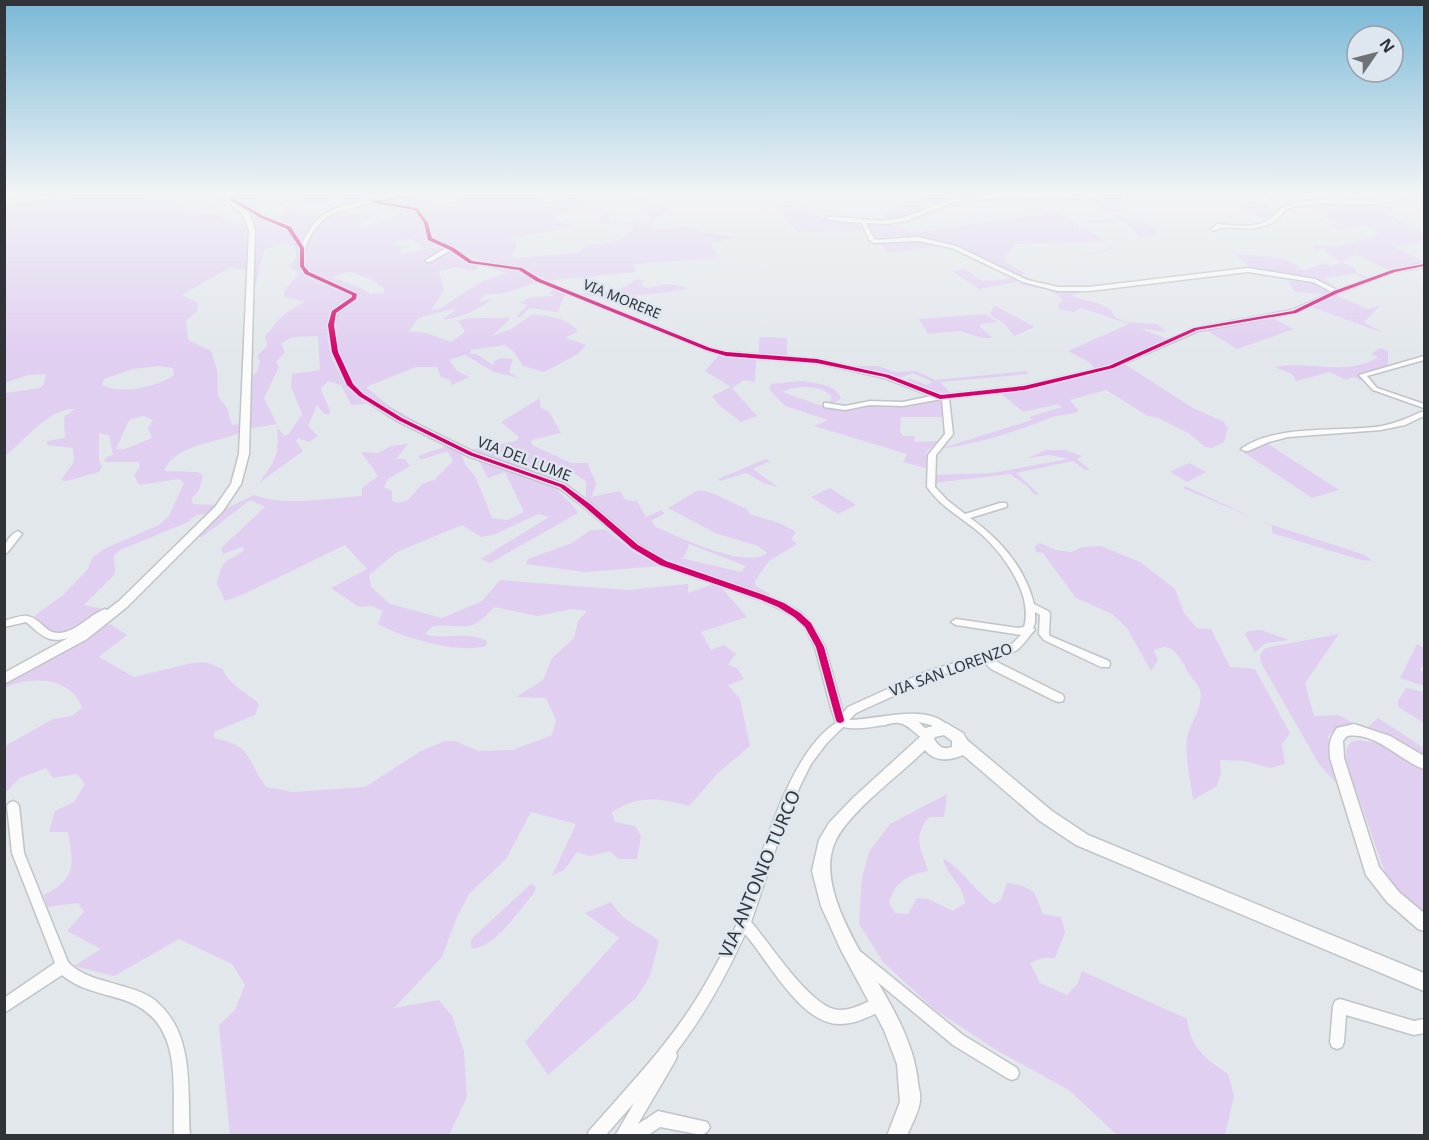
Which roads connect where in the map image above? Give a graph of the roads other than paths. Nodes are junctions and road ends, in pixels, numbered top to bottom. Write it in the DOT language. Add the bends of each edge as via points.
graph roads {
  1 [pos="251,246"];
  2 [pos="447,246"];
  3 [pos="951,246"];
  4 [pos="302,248"];
  5 [pos="451,248"];
  6 [pos="428,261"];
  7 [pos="1425,265"];
  8 [pos="1337,292"];
  9 [pos="1425,358"];
  10 [pos="942,396"];
  11 [pos="827,405"];
  12 [pos="1425,406"];
  13 [pos="1425,414"];
  14 [pos="1245,449"];
  15 [pos="1003,505"];
  16 [pos="965,517"];
  17 [pos="18,534"];
  18 [pos="4,551"];
  19 [pos="123,604"];
  20 [pos="1031,606"];
  21 [pos="956,622"];
  22 [pos="4,624"];
  23 [pos="1030,630"];
  24 [pos="985,658"];
  25 [pos="1105,664"];
  26 [pos="4,679"];
  27 [pos="1059,698"];
  28 [pos="897,719"];
  29 [pos="842,722"];
  30 [pos="946,729"];
  31 [pos="927,738"];
  32 [pos="951,750"];
  33 [pos="1425,763"];
  34 [pos="902,764"];
  35 [pos="13,806"];
  36 [pos="742,922"];
  37 [pos="1425,923"];
  38 [pos="854,955"];
  39 [pos="63,966"];
  40 [pos="1425,982"];
  41 [pos="879,1004"];
  42 [pos="4,1006"];
  43 [pos="1425,1026"];
  44 [pos="1337,1042"];
  45 [pos="670,1048"];
  46 [pos="1012,1073"];
  47 [pos="702,1127"];
  48 [pos="182,1136"];
  49 [pos="594,1136"];
  50 [pos="622,1136"];
  51 [pos="633,1136"];
  52 [pos="897,1136"];
  1 -- 19 [label="main road" via="244,454 240,473 219,509"];
  2 -- 5 [label="street, VIA MORERE"];
  3 -- 8 [label="street" via="1025,281 1049,288 1084,290 1251,270 1316,281"];
  4 -- 29 [label="street, VIA DEL LUME" via="302,266 307,273 355,294 334,312 331,325 338,363 354,390 400,419 471,454 562,486 615,533 650,557 781,606 802,619 822,653 832,700"];
  5 -- 6 [label="street"];
  5 -- 10 [label="street, VIA MORERE" via="477,264 525,271 538,280 708,349 726,354 817,361 893,378"];
  7 -- 8 [label="street" via="1394,271"];
  8 -- 10 [label="street" via="1284,315 1195,329 1103,369 1027,387"];
  9 -- 12 [label="street" via="1362,375 1375,389"];
  10 -- 11 [label="street" via="903,404 870,403 845,408"];
  10 -- 16 [label="street" via="949,435 932,455 929,482 937,495"];
  13 -- 14 [label="street" via="1382,429 1285,436"];
  15 -- 16 [label="street"];
  16 -- 20 [label="street" via="1003,553"];
  17 -- 18 [label="street"];
  19 -- 22 [label="street" via="57,636 44,632 30,620"];
  19 -- 26 [label="main road" via="82,636"];
  20 -- 23 [label="street"];
  20 -- 25 [label="street" via="1045,613 1047,638"];
  21 -- 23 [label="street"];
  23 -- 24 [label="street, VIA SAN LORENZO" via="1013,648"];
  24 -- 27 [label="street"];
  24 -- 29 [label="street, VIA SAN LORENZO" via="929,675 878,697 852,710"];
  28 -- 29 [label="street"];
  28 -- 30 [label="street" via="927,718"];
  28 -- 31 [label="street" via="913,723"];
  29 -- 36 [label="street, VIA ANTONIO TURCO" via="822,740 789,799"];
  30 -- 31 [label="main road" via="934,730"];
  30 -- 32 [label="main road" via="958,737"];
  31 -- 32 [label="main road" via="930,748"];
  31 -- 34 [label="main road"];
  32 -- 34 [label="main road"];
  32 -- 40 [label="main road" via="982,764 1059,825 1092,845"];
  33 -- 37 [label="main road" via="1376,734 1348,732 1336,741 1337,758 1372,870 1393,897"];
  34 -- 38 [label="main road" via="841,822 822,852 823,886"];
  35 -- 39 [label="street" via="18,853"];
  36 -- 41 [label="street" via="820,1012 851,1016"];
  36 -- 45 [label="street, VIA ANTONIO TURCO" via="706,996"];
  38 -- 41 [label="main road"];
  38 -- 46 [label="street" via="958,1040"];
  39 -- 42 [label="street"];
  39 -- 48 [label="street" via="75,978 138,998 163,1018 179,1064"];
  41 -- 52 [label="main road" via="910,1073 910,1099"];
  43 -- 44 [label="street" via="1414,1028 1340,1006"];
  45 -- 49 [label="street, VIA ANTONIO TURCO"];
  45 -- 50 [label="street" via="671,1054"];
  47 -- 51 [label="street" via="658,1119"];
}
